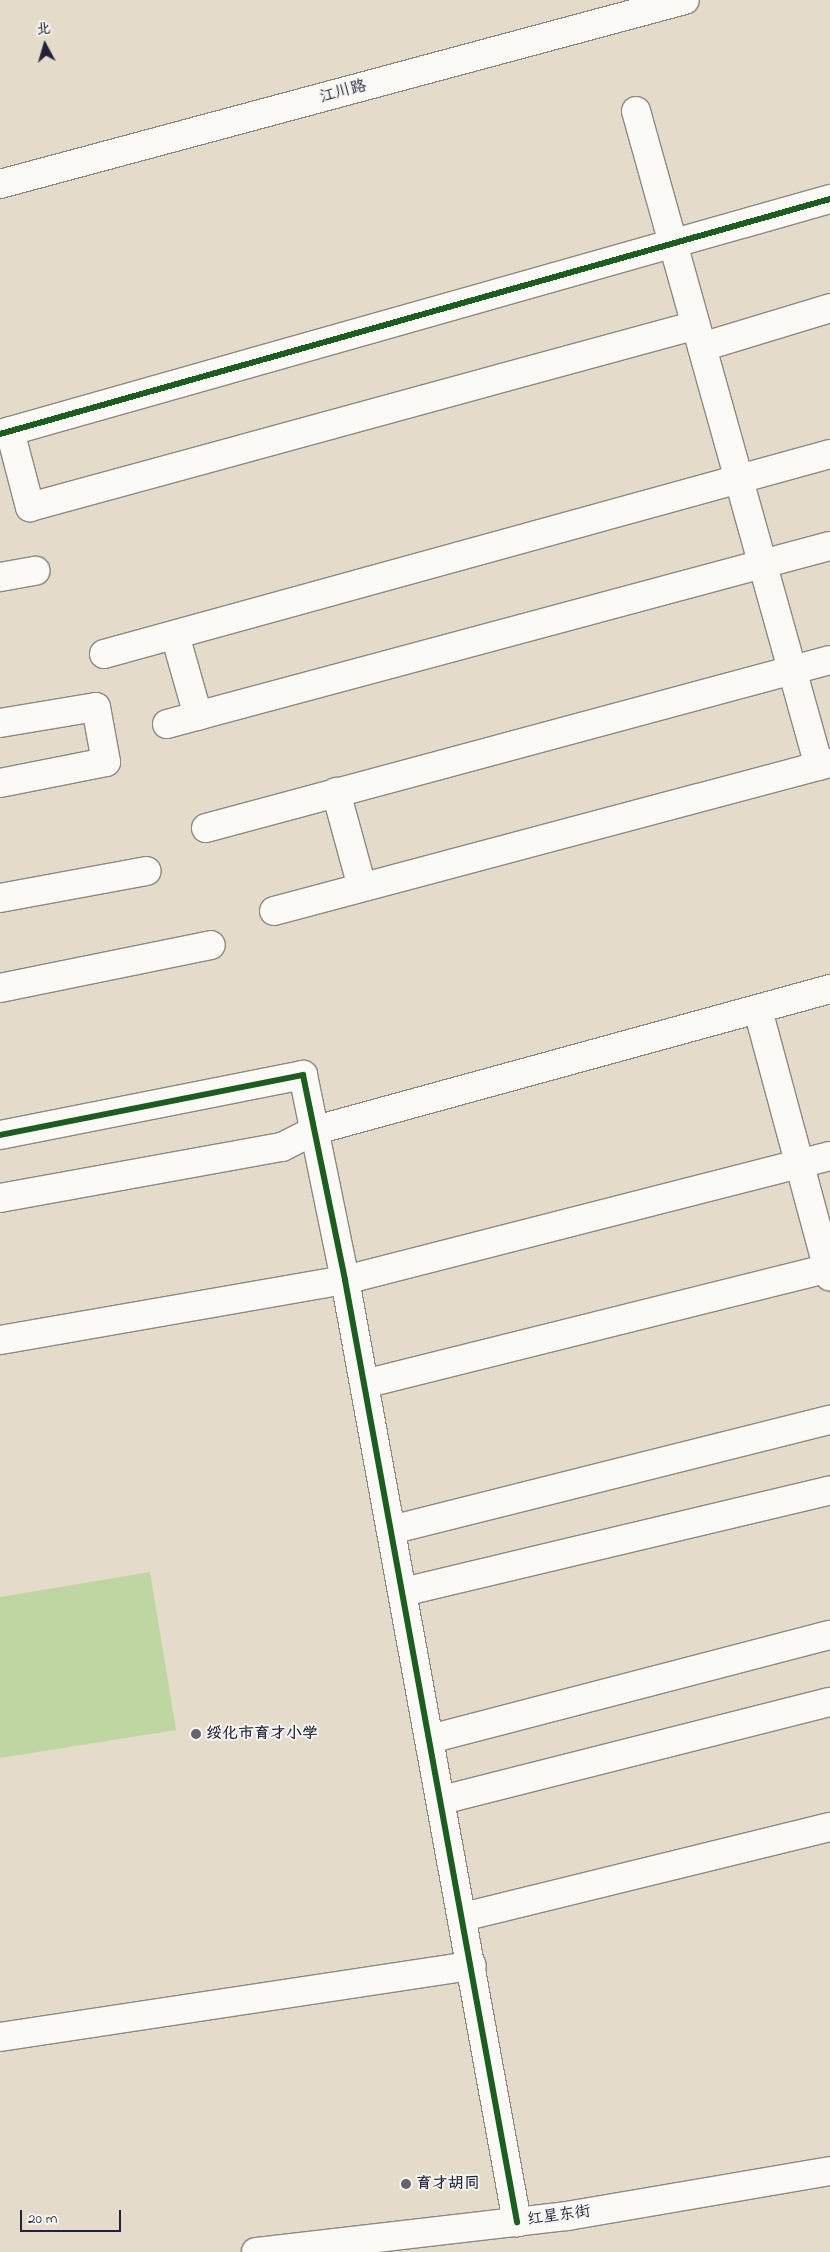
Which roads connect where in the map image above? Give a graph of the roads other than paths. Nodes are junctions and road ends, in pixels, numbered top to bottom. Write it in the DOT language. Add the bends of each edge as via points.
graph roads {
  1 [pos="685,0"];
  2 [pos="636,111"];
  3 [pos="0,184"];
  4 [pos="830,199"];
  5 [pos="674,245"];
  6 [pos="830,308"];
  7 [pos="699,336"];
  8 [pos="5,433"];
  9 [pos="830,454"];
  10 [pos="738,478"];
  11 [pos="830,546"];
  12 [pos="763,565"];
  13 [pos="35,571"];
  14 [pos="0,577"];
  15 [pos="175,635"];
  16 [pos="104,654"];
  17 [pos="830,660"];
  18 [pos="792,670"];
  19 [pos="198,716"];
  20 [pos="0,723"];
  21 [pos="167,724"];
  22 [pos="824,764"];
  23 [pos="0,783"];
  24 [pos="336,792"];
  25 [pos="206,828"];
  26 [pos="147,871"];
  27 [pos="362,887"];
  28 [pos="0,898"];
  29 [pos="274,911"];
  30 [pos="210,945"];
  31 [pos="0,988"];
  32 [pos="830,989"];
  33 [pos="758,1010"];
  34 [pos="316,1130"];
  35 [pos="0,1135"];
  36 [pos="830,1156"];
  37 [pos="800,1164"];
  38 [pos="0,1198"];
  39 [pos="829,1271"];
  40 [pos="345,1280"];
  41 [pos="0,1340"];
  42 [pos="364,1384"];
  43 [pos="830,1420"];
  44 [pos="830,1490"];
  45 [pos="391,1530"];
  46 [pos="403,1592"];
  47 [pos="830,1635"];
  48 [pos="830,1702"];
  49 [pos="430,1739"];
  50 [pos="442,1800"];
  51 [pos="830,1828"];
  52 [pos="463,1918"];
  53 [pos="472,1966"];
  54 [pos="0,2037"];
  55 [pos="830,2171"];
  56 [pos="517,2222"];
  57 [pos="256,2252"];
  1 -- 3 [label="street, 江川路"];
  2 -- 5 [label="street"];
  4 -- 5 [label="street"];
  5 -- 7 [label="street"];
  5 -- 8 [label="street"];
  6 -- 7 [label="street"];
  7 -- 8 [label="street" via="30,507"];
  7 -- 10 [label="street"];
  9 -- 10 [label="street"];
  10 -- 12 [label="street"];
  10 -- 15 [label="street"];
  11 -- 12 [label="street"];
  12 -- 18 [label="street"];
  12 -- 19 [label="street"];
  13 -- 14 [label="street"];
  15 -- 16 [label="street"];
  15 -- 19 [label="street"];
  17 -- 18 [label="street"];
  18 -- 22 [label="street"];
  18 -- 24 [label="street"];
  19 -- 21 [label="street"];
  20 -- 23 [label="street" via="96,707 106,762"];
  22 -- 27 [label="street"];
  24 -- 25 [label="street"];
  24 -- 27 [label="street"];
  26 -- 28 [label="street"];
  27 -- 29 [label="street"];
  30 -- 31 [label="street"];
  32 -- 33 [label="street"];
  33 -- 34 [label="street"];
  33 -- 37 [label="street"];
  34 -- 35 [label="street" via="303,1075"];
  34 -- 38 [label="street" via="282,1147"];
  34 -- 40 [label="street"];
  36 -- 37 [label="street"];
  37 -- 39 [label="street"];
  37 -- 40 [label="street"];
  39 -- 42 [label="street"];
  40 -- 41 [label="street"];
  40 -- 42 [label="street"];
  42 -- 45 [label="street"];
  43 -- 45 [label="street"];
  44 -- 46 [label="street"];
  45 -- 46 [label="street"];
  46 -- 49 [label="street"];
  47 -- 49 [label="street"];
  48 -- 50 [label="street"];
  49 -- 50 [label="street"];
  50 -- 52 [label="street"];
  51 -- 52 [label="street"];
  52 -- 53 [label="street"];
  53 -- 54 [label="street"];
  53 -- 56 [label="street"];
  55 -- 56 [label="street, 红星东街"];
  56 -- 57 [label="street, 红星东街"];
}
